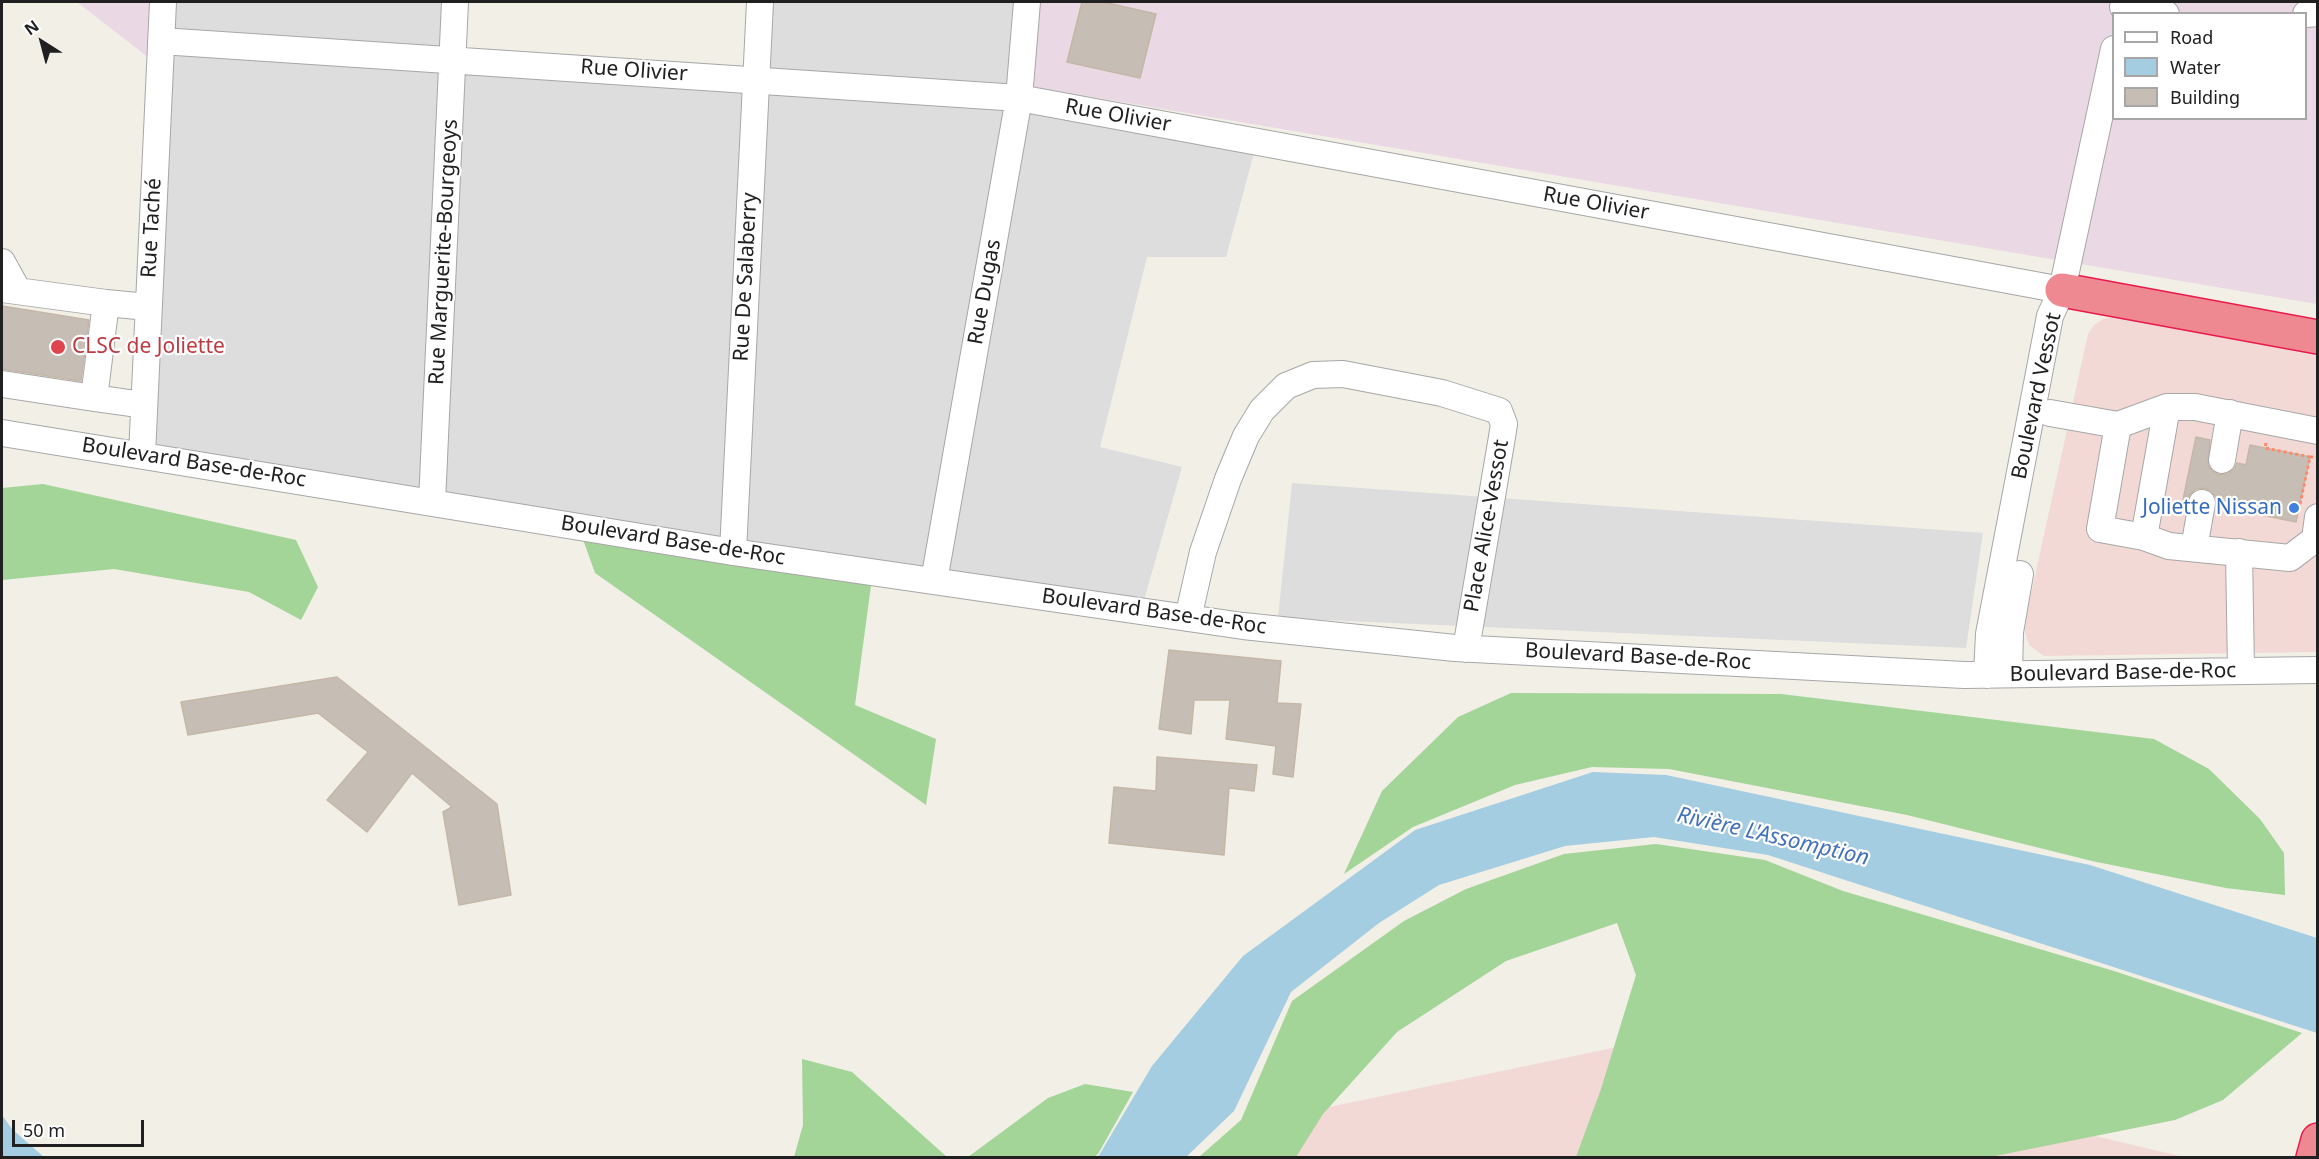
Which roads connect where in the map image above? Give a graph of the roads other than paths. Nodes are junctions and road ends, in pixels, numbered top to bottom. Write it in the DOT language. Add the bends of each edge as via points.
graph roads {
  1 [pos="163,2"];
  2 [pos="455,2"];
  3 [pos="760,2"];
  4 [pos="1027,2"];
  5 [pos="2120,7"];
  6 [pos="2153,12"];
  7 [pos="161,41"];
  8 [pos="2112,58"];
  9 [pos="453,59"];
  10 [pos="756,80"];
  11 [pos="1019,98"];
  12 [pos="2,262"];
  13 [pos="10,290"];
  14 [pos="2062,290"];
  15 [pos="106,303"];
  16 [pos="148,307"];
  17 [pos="2318,337"];
  18 [pos="2,384"];
  19 [pos="94,398"];
  20 [pos="144,405"];
  21 [pos="2167,406"];
  22 [pos="2050,413"];
  23 [pos="2230,413"];
  24 [pos="2118,425"];
  25 [pos="2318,431"];
  26 [pos="2,433"];
  27 [pos="142,455"];
  28 [pos="2222,460"];
  29 [pos="432,502"];
  30 [pos="2202,503"];
  31 [pos="2308,512"];
  32 [pos="2144,537"];
  33 [pos="2194,548"];
  34 [pos="733,552"];
  35 [pos="2239,552"];
  36 [pos="934,580"];
  37 [pos="1188,618"];
  38 [pos="1466,649"];
  39 [pos="2318,670"];
  40 [pos="2241,671"];
  41 [pos="1998,674"];
  42 [pos="2318,1140"];
  43 [pos="2313,1158"];
  1 -- 7 [label="street, Rue Taché"];
  2 -- 9 [label="street, Rue Marguerite-Bourgeoys"];
  3 -- 10 [label="street, Rue De Salaberry"];
  4 -- 11 [label="street, Rue Dugas"];
  5 -- 6 [label="street"];
  7 -- 9 [label="street, Rue Olivier"];
  7 -- 16 [label="street, Rue Taché"];
  8 -- 14 [label="street"];
  9 -- 10 [label="street, Rue Olivier"];
  9 -- 29 [label="street, Rue Marguerite-Bourgeoys"];
  10 -- 11 [label="street, Rue Olivier"];
  10 -- 34 [label="street, Rue De Salaberry"];
  11 -- 14 [label="street, Rue Olivier"];
  11 -- 36 [label="street, Rue Dugas"];
  12 -- 13 [label="street"];
  13 -- 15 [label="street"];
  14 -- 17 [label="highway"];
  14 -- 22 [label="street, Boulevard Vessot" via="2068,318"];
  14 -- 41 [label="street, Boulevard Vessot" via="2050,316 1989,634"];
  15 -- 16 [label="street"];
  15 -- 19 [label="street"];
  16 -- 20 [label="street, Rue Taché"];
  18 -- 19 [label="street"];
  19 -- 20 [label="street"];
  20 -- 27 [label="street, Rue Taché"];
  21 -- 23 [label="street" via="2195,406"];
  21 -- 24 [label="street"];
  21 -- 32 [label="street"];
  22 -- 24 [label="street"];
  22 -- 41 [label="street, Boulevard Vessot"];
  23 -- 25 [label="street"];
  23 -- 28 [label="street"];
  24 -- 32 [label="street" via="2100,529"];
  26 -- 27 [label="street, Boulevard Base-de-Roc"];
  27 -- 29 [label="street, Boulevard Base-de-Roc"];
  29 -- 34 [label="street, Boulevard Base-de-Roc"];
  30 -- 33 [label="street"];
  31 -- 35 [label="street" via="2315,539 2290,558"];
  32 -- 33 [label="street" via="2169,546"];
  33 -- 35 [label="street"];
  34 -- 36 [label="street, Boulevard Base-de-Roc"];
  35 -- 40 [label="street"];
  36 -- 37 [label="street, Boulevard Base-de-Roc"];
  37 -- 38 [label="street, Boulevard Base-de-Roc"];
  37 -- 38 [label="street, Place Alice-Vessot" via="1203,552 1228,479 1262,410 1286,386 1313,375 1343,374 1442,393 1499,411 1504,424"];
  38 -- 41 [label="street, Boulevard Base-de-Roc"];
  39 -- 40 [label="street, Boulevard Base-de-Roc"];
  40 -- 41 [label="street, Boulevard Base-de-Roc"];
  42 -- 43 [label="highway"];
}
